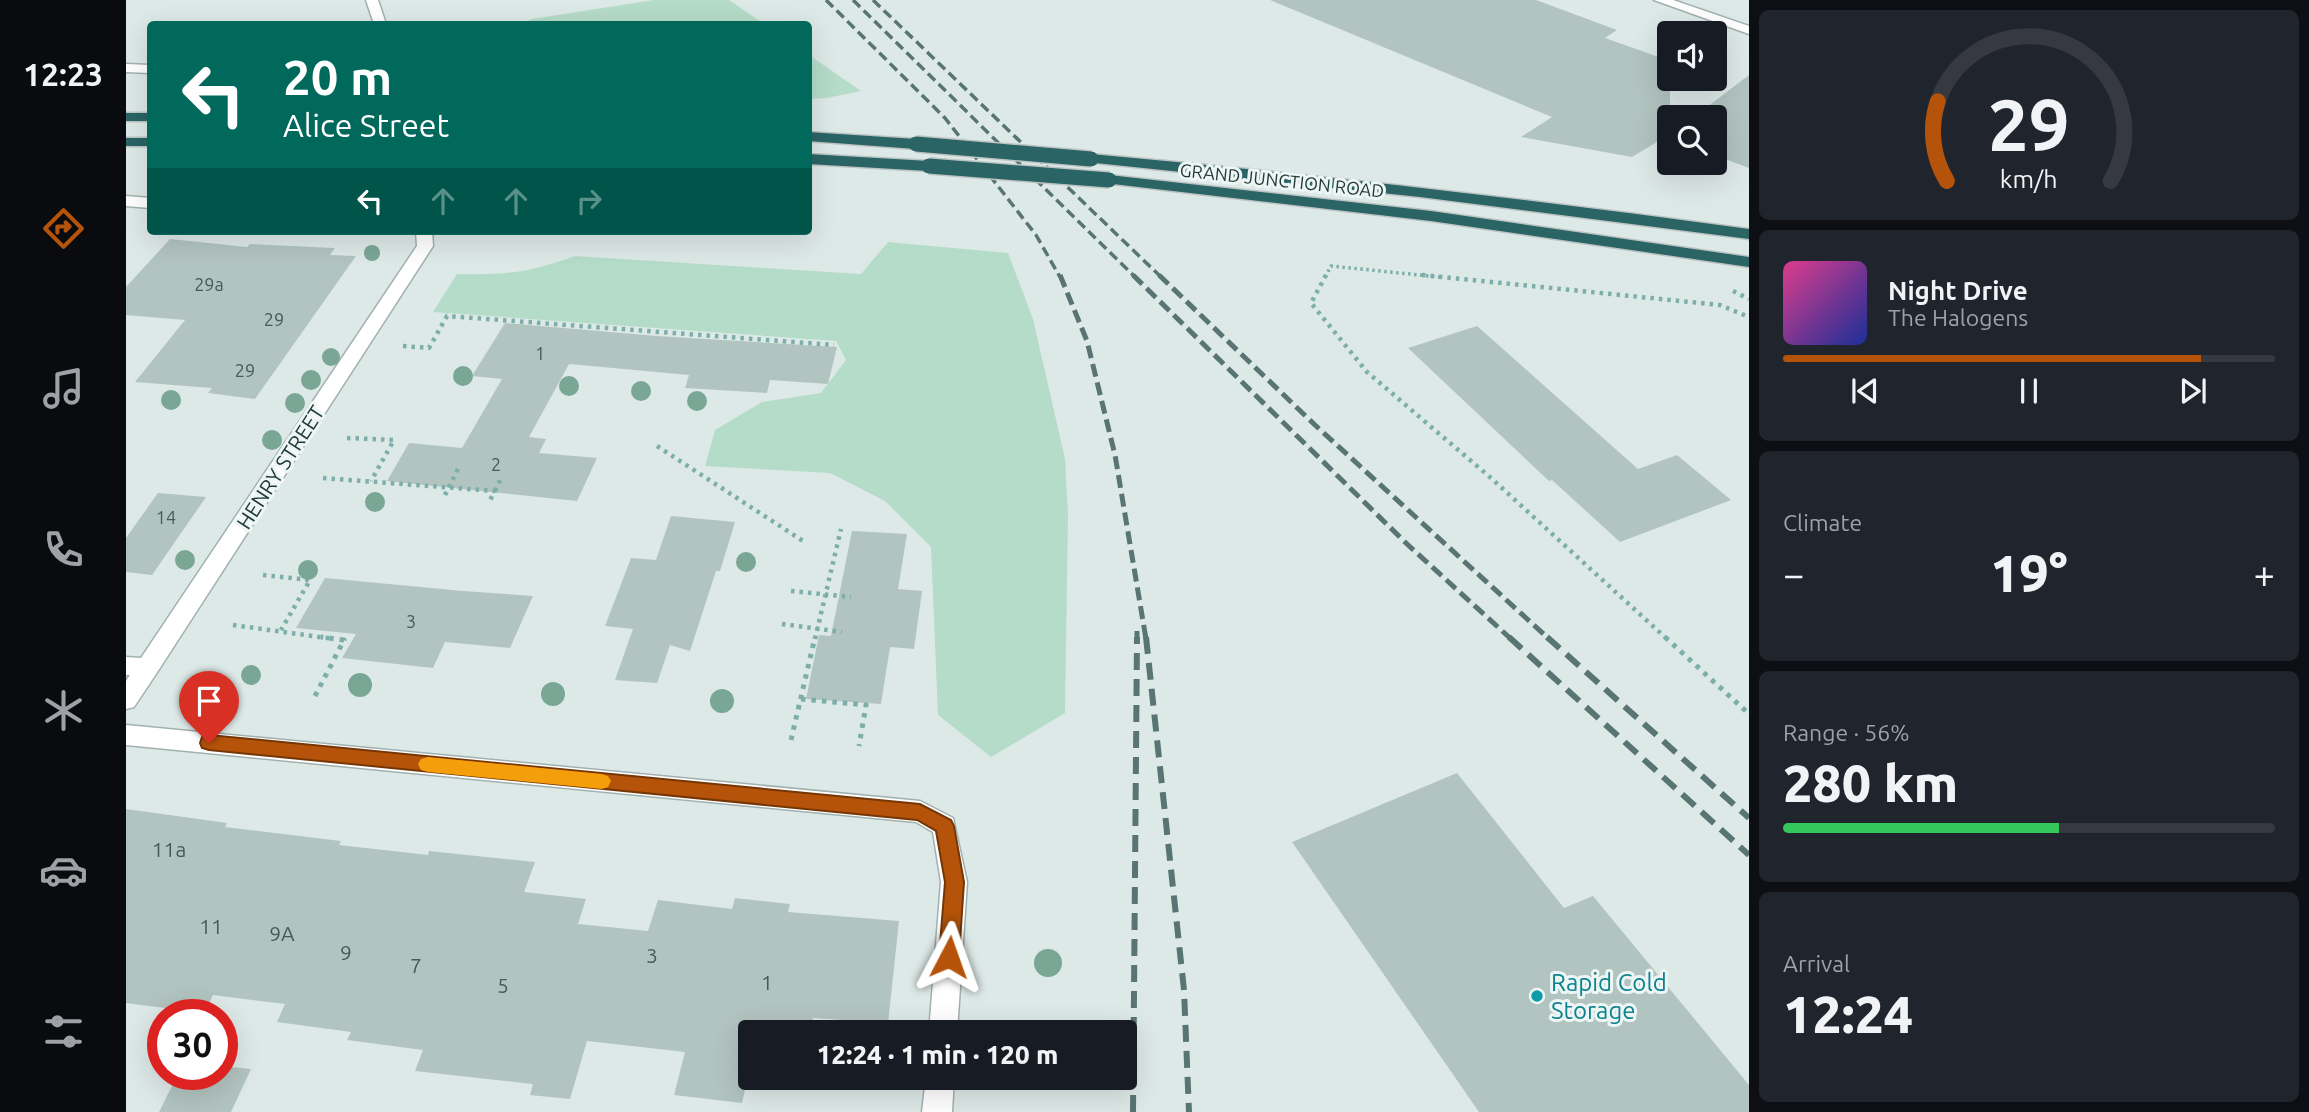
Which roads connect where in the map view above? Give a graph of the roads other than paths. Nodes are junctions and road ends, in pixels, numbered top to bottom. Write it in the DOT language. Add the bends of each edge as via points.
graph roads {
  1 [pos="372,0"];
  2 [pos="1660,0"];
  3 [pos="379,21"];
  4 [pos="1749,30"];
  5 [pos="126,68"];
  6 [pos="147,69"];
  7 [pos="126,117"];
  8 [pos="147,117"];
  9 [pos="812,136"];
  10 [pos="126,142"];
  11 [pos="147,142"];
  12 [pos="812,159"];
  13 [pos="126,201"];
  14 [pos="147,203"];
  15 [pos="1749,234"];
  16 [pos="424,235"];
  17 [pos="1749,262"];
  18 [pos="137,667"];
  19 [pos="126,700"];
  20 [pos="126,735"];
  21 [pos="944,1020"];
  22 [pos="939,1090"];
  23 [pos="937,1112"];
  1 -- 3 [label="street"];
  2 -- 4 [label="street"];
  5 -- 6 [label="street"];
  7 -- 8 [label="highway"];
  9 -- 15 [label="highway, GRAND JUNCTION ROAD, bridge" via="1283,175"];
  10 -- 11 [label="highway"];
  12 -- 17 [label="highway, GRAND JUNCTION ROAD, bridge" via="1109,180 1431,216"];
  13 -- 14 [label="street"];
  16 -- 18 [label="street, HENRY STREET" via="425,246"];
  18 -- 19 [label="street, HENRY STREET"];
  20 -- 21 [label="street" via="920,812 944,826 954,882"];
  22 -- 23 [label="street"];
}
